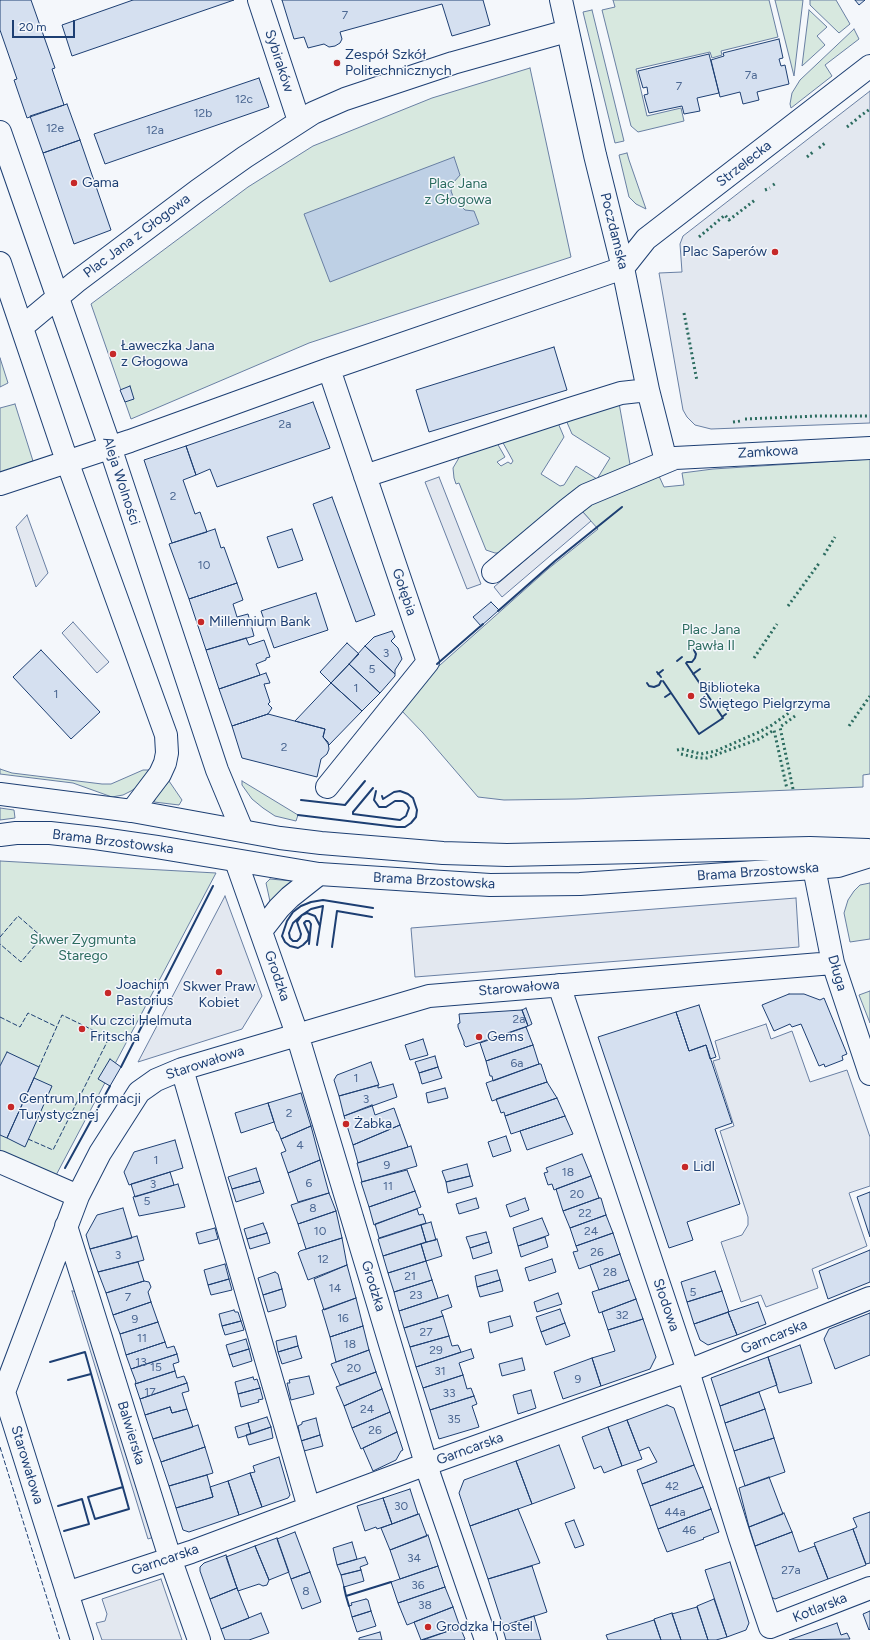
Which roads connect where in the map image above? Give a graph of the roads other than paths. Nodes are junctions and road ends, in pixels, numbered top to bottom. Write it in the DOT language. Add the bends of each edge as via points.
graph roads {
  1 [pos="259,0"];
  2 [pos="561,0"];
  3 [pos="567,31"];
  4 [pos="870,66"];
  5 [pos="298,122"];
  6 [pos="0,132"];
  7 [pos="0,262"];
  8 [pos="623,268"];
  9 [pos="58,296"];
  10 [pos="22,327"];
  11 [pos="329,369"];
  12 [pos="648,390"];
  13 [pos="110,447"];
  14 [pos="870,448"];
  15 [pos="67,461"];
  16 [pos="666,461"];
  17 [pos="365,476"];
  18 [pos="0,484"];
  19 [pos="493,572"];
  20 [pos="327,787"];
  21 [pos="0,794"];
  22 [pos="132,811"];
  23 [pos="242,830"];
  24 [pos="0,835"];
  25 [pos="870,850"];
  26 [pos="870,856"];
  27 [pos="236,861"];
  28 [pos="814,868"];
  29 [pos="319,874"];
  30 [pos="261,931"];
  31 [pos="833,963"];
  32 [pos="559,985"];
  33 [pos="297,1034"];
  34 [pos="182,1069"];
  35 [pos="870,1074"];
  36 [pos="0,1162"];
  37 [pos="78,1196"];
  38 [pos="66,1226"];
  39 [pos="870,1298"];
  40 [pos="688,1371"];
  41 [pos="2,1392"];
  42 [pos="427,1464"];
  43 [pos="309,1508"];
  44 [pos="170,1558"];
  45 [pos="870,1588"];
  46 [pos="67,1594"];
  47 [pos="766,1634"];
  48 [pos="82,1640"];
  49 [pos="199,1640"];
  50 [pos="486,1640"];
  1 -- 5 [label="street, Sybiraków"];
  2 -- 3 [label="street, Poczdamska"];
  3 -- 5 [label="street, Plac Jana z Głogowa" via="453,63 345,99"];
  3 -- 8 [label="street, Poczdamska"];
  4 -- 8 [label="street, Strzelecka" via="646,239"];
  5 -- 9 [label="street, Plac Jana z Głogowa" via="197,191"];
  6 -- 9 [label="street, Aleja Wolności"];
  7 -- 10 [label="street"];
  8 -- 11 [label="street"];
  8 -- 12 [label="street, Poczdamska"];
  9 -- 10 [label="street, Plac Jana z Głogowa"];
  9 -- 13 [label="street, Aleja Wolności"];
  10 -- 15 [label="street"];
  11 -- 13 [label="street"];
  11 -- 17 [label="street, Gołębia"];
  12 -- 16 [label="street, Poczdamska"];
  12 -- 17 [label="street" via="621,394"];
  13 -- 15 [label="street"];
  13 -- 23 [label="street, Aleja Wolności" via="217,770"];
  14 -- 16 [label="street, Zamkowa" via="684,456"];
  15 -- 18 [label="street"];
  15 -- 22 [label="street" via="166,735 167,753 160,774"];
  16 -- 19 [label="street" via="586,495"];
  17 -- 20 [label="street, Gołębia" via="428,662"];
  21 -- 22 [label="street, Brama Brzostowska"];
  22 -- 23 [label="street, Brama Brzostowska"];
  23 -- 25 [label="street, Brama Brzostowska" via="321,843 443,853 507,855 810,848"];
  24 -- 27 [label="street, Brama Brzostowska" via="50,833 157,846"];
  26 -- 28 [label="street, Brama Brzostowska" via="838,866"];
  27 -- 29 [label="street, Brama Brzostowska"];
  27 -- 30 [label="street, Grodzka"];
  28 -- 29 [label="street, Brama Brzostowska" via="580,884 490,885"];
  28 -- 31 [label="street, Długa"];
  29 -- 30 [label="street" via="290,897"];
  30 -- 33 [label="street, Grodzka"];
  31 -- 32 [label="street, Starowałowa"];
  31 -- 35 [label="street, Długa"];
  32 -- 33 [label="street, Starowałowa" via="429,996"];
  32 -- 40 [label="street, Słodowa"];
  33 -- 34 [label="street, Starowałowa"];
  33 -- 42 [label="street, Grodzka"];
  34 -- 37 [label="street, Starowałowa" via="156,1080 139,1092 100,1153"];
  34 -- 43 [label="street"];
  36 -- 37 [label="street"];
  37 -- 38 [label="street, Starowałowa"];
  38 -- 41 [label="street, Starowałowa"];
  38 -- 44 [label="street, Balwierska"];
  39 -- 40 [label="street, Garncarska"];
  40 -- 42 [label="street, Garncarska"];
  40 -- 47 [label="street, Słodowa" via="740,1538"];
  41 -- 46 [label="street, Starowałowa"];
  42 -- 43 [label="street, Garncarska"];
  42 -- 50 [label="street, Grodzka"];
  43 -- 44 [label="street, Garncarska"];
  44 -- 46 [label="street, Garncarska"];
  44 -- 49 [label="street, Balwierska"];
  45 -- 47 [label="street, Kotlarska"];
  46 -- 48 [label="street, Starowałowa"];
}
